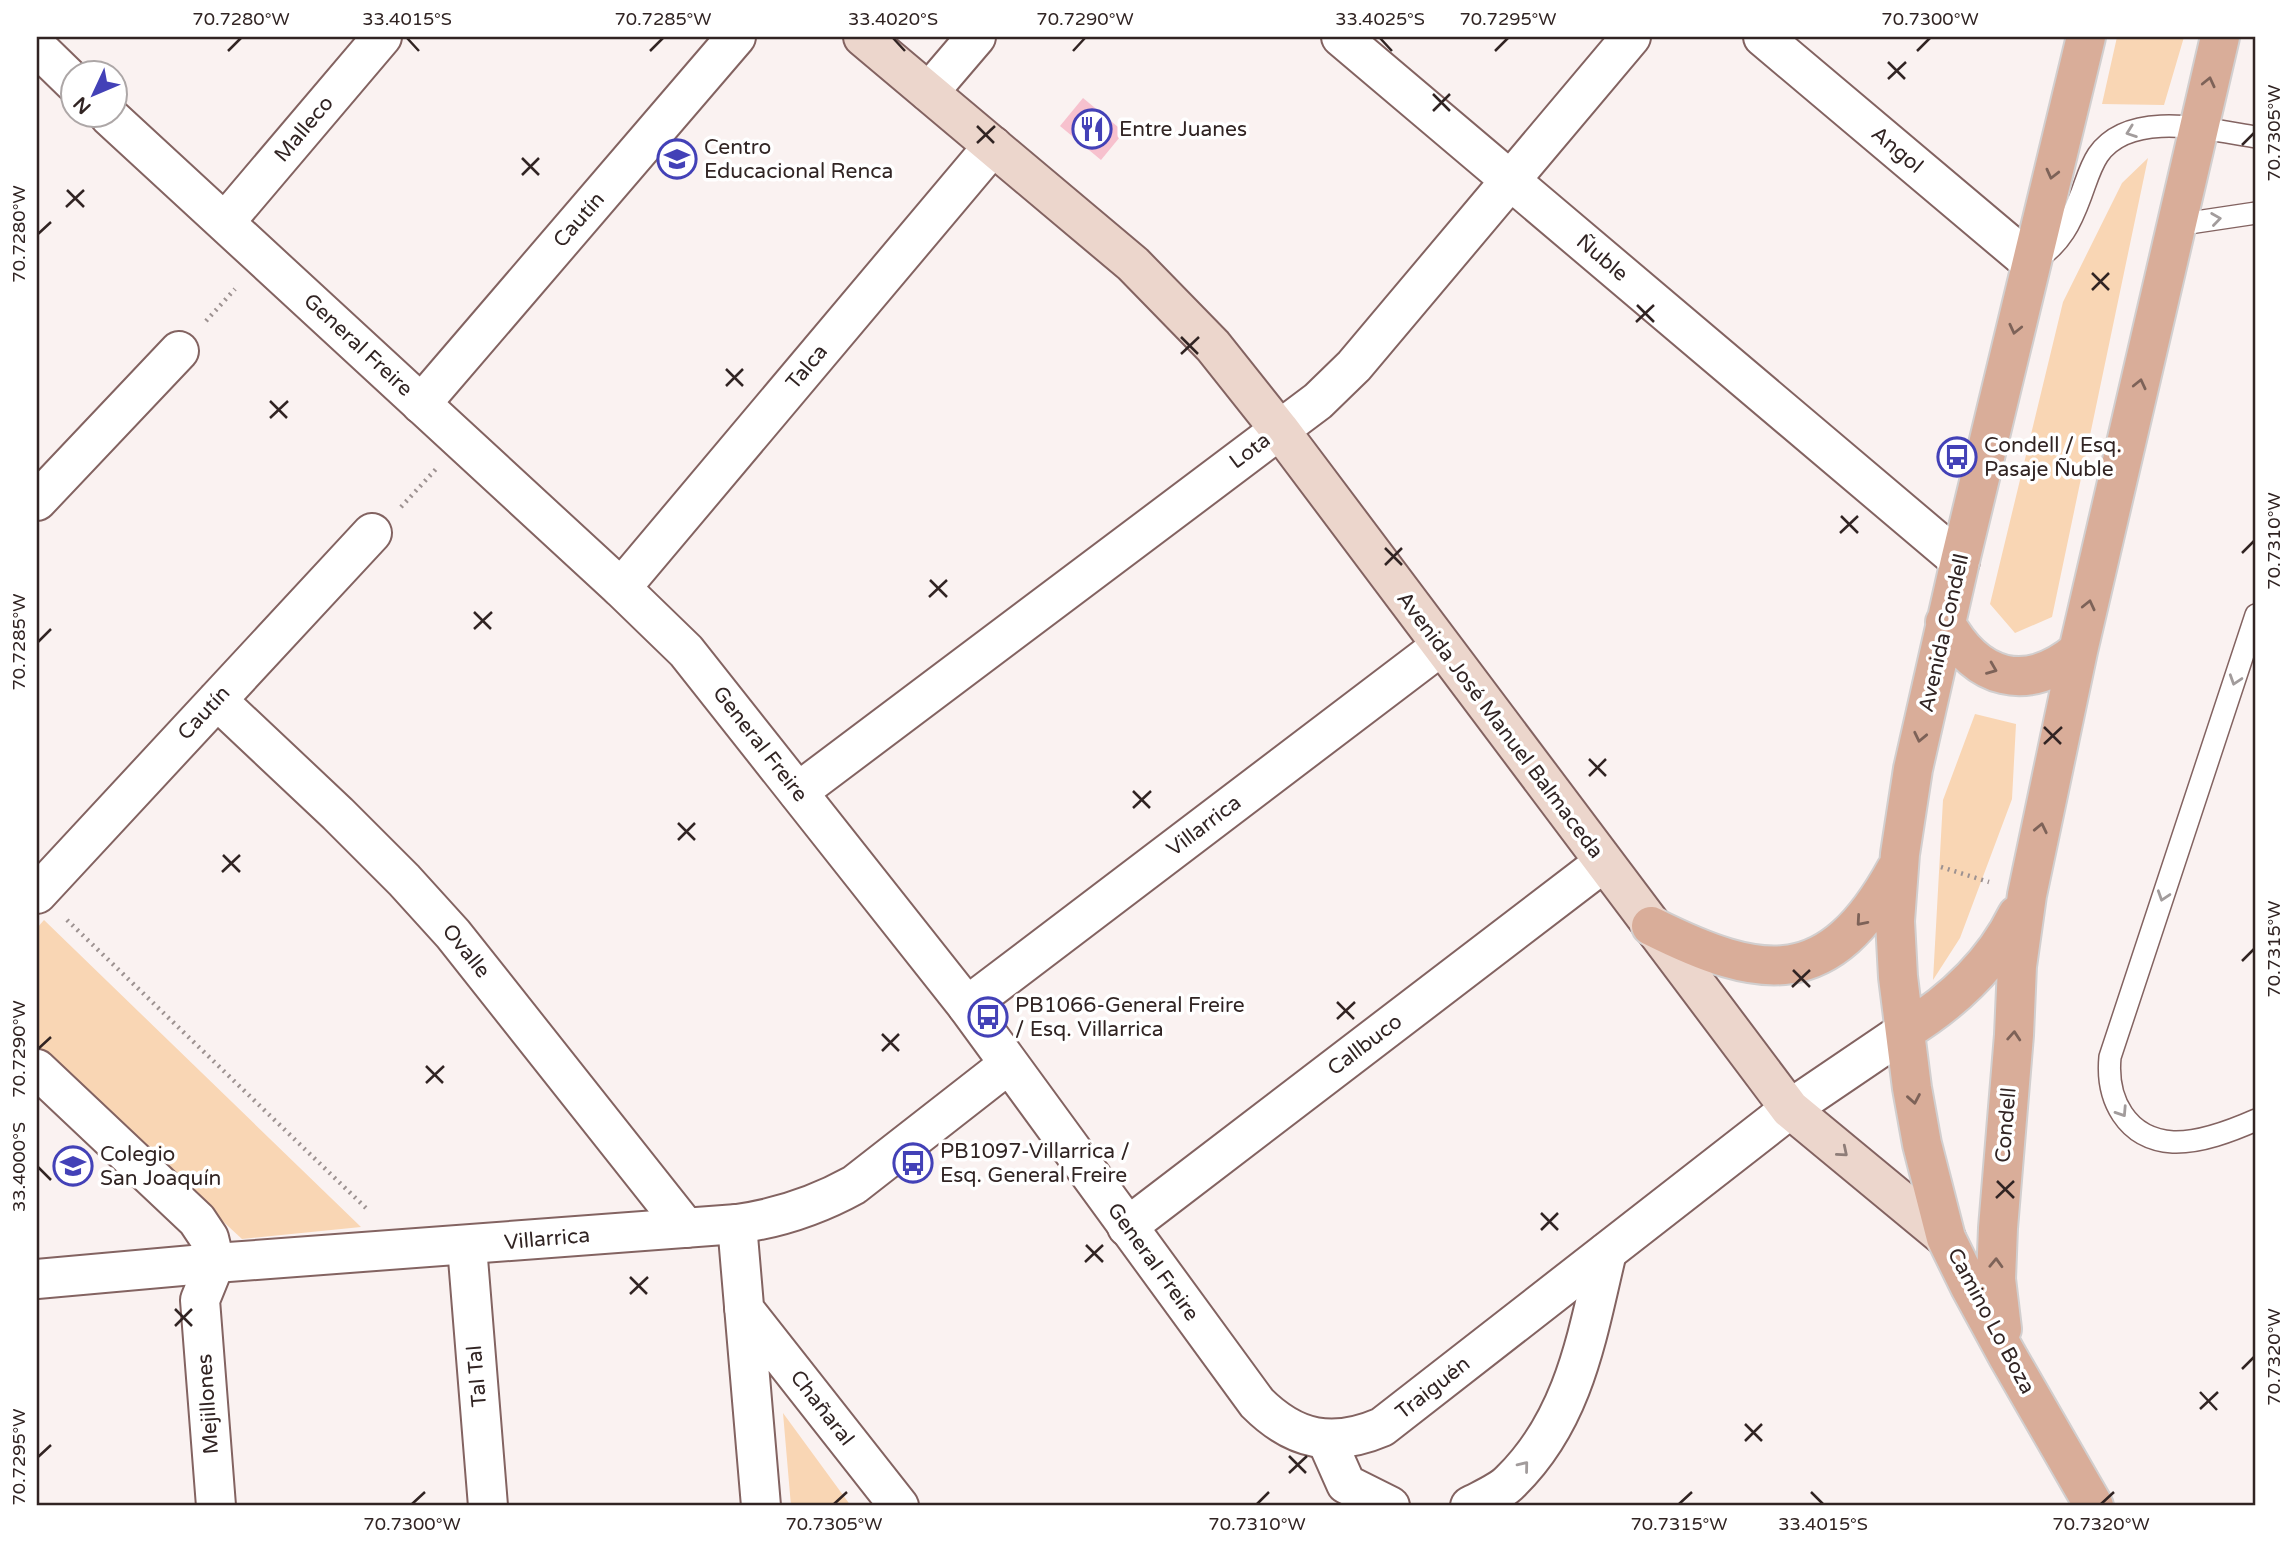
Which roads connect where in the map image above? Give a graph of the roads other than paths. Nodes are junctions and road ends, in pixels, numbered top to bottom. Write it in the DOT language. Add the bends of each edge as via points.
graph roads {
  1 [pos="382,37"];
  2 [pos="736,37"];
  3 [pos="863,37"];
  4 [pos="976,37"];
  5 [pos="1341,37"];
  6 [pos="1631,37"];
  7 [pos="1763,37"];
  8 [pos="2086,37"];
  9 [pos="2220,37"];
  10 [pos="37,47"];
  11 [pos="60,69"];
  12 [pos="929,92"];
  13 [pos="2198,128"];
  14 [pos="124,130"];
  15 [pos="2256,137"];
  16 [pos="993,146"];
  17 [pos="1511,180"];
  18 [pos="2256,213"];
  19 [pos="225,222"];
  20 [pos="2176,225"];
  21 [pos="2031,263"];
  22 [pos="179,351"];
  23 [pos="421,404"];
  24 [pos="1279,429"];
  25 [pos="37,501"];
  26 [pos="372,533"];
  27 [pos="1960,561"];
  28 [pos="621,588"];
  29 [pos="2256,615"];
  30 [pos="1945,622"];
  31 [pos="1441,646"];
  32 [pos="2078,651"];
  33 [pos="217,700"];
  34 [pos="798,792"];
  35 [pos="1603,863"];
  36 [pos="1899,864"];
  37 [pos="38,893"];
  38 [pos="2028,895"];
  39 [pos="1651,926"];
  40 [pos="967,1006"];
  41 [pos="1905,1031"];
  42 [pos="1009,1064"];
  43 [pos="37,1069"];
  44 [pos="1790,1109"];
  45 [pos="2256,1120"];
  46 [pos="737,1224"];
  47 [pos="1127,1227"];
  48 [pos="686,1228"];
  49 [pos="1946,1238"];
  50 [pos="467,1246"];
  51 [pos="1607,1252"];
  52 [pos="215,1263"];
  53 [pos="37,1279"];
  54 [pos="744,1309"];
  55 [pos="2007,1355"];
  56 [pos="1326,1439"];
  57 [pos="216,1506"];
  58 [pos="488,1506"];
  59 [pos="761,1506"];
  60 [pos="899,1506"];
  61 [pos="1390,1506"];
  62 [pos="1470,1506"];
  63 [pos="2094,1506"];
  1 -- 19 [label="street, Malleco"];
  2 -- 23 [label="street, Cautín"];
  3 -- 12 [label="main road, Avenida José Manuel Balmaceda"];
  4 -- 12 [label="street"];
  5 -- 17 [label="street, Ñuble"];
  6 -- 17 [label="street, Lota"];
  7 -- 21 [label="street, Angol"];
  8 -- 21 [label="main road, Avenida Condell, one-way"];
  13 -- 9 [label="main road, one-way"];
  10 -- 11 [label="street"];
  12 -- 16 [label="main road, Avenida José Manuel Balmaceda"];
  13 -- 15 [label="lane"];
  13 -- 20 [label="main road"];
  13 -- 21 [label="lane, one-way" via="2135,129 2109,143 2092,166 2069,226 2048,252"];
  14 -- 19 [label="street, General Freire"];
  16 -- 24 [label="main road, Avenida José Manuel Balmaceda" via="1174,304"];
  16 -- 28 [label="street, Talca"];
  17 -- 24 [label="street, Lota" via="1354,366 1318,401"];
  17 -- 27 [label="street, Ñuble"];
  20 -- 18 [label="lane, one-way"];
  19 -- 23 [label="street, General Freire"];
  32 -- 20 [label="main road, one-way"];
  21 -- 27 [label="main road, Avenida Condell, one-way"];
  22 -- 25 [label="street"];
  23 -- 28 [label="street, General Freire"];
  24 -- 31 [label="main road, Avenida José Manuel Balmaceda"];
  24 -- 34 [label="street, Lota"];
  26 -- 33 [label="street, Cautín"];
  27 -- 30 [label="main road, Avenida Condell"];
  28 -- 34 [label="street, General Freire" via="686,651"];
  29 -- 45 [label="lane, one-way" via="2108,1074 2111,1092 2128,1122 2155,1139 2188,1141"];
  30 -- 32 [label="main road, one-way" via="1966,654 2001,674 2042,673"];
  30 -- 36 [label="main road, Avenida Condell, one-way" via="1913,769"];
  31 -- 35 [label="main road, Avenida José Manuel Balmaceda"];
  31 -- 40 [label="street, Villarrica"];
  38 -- 32 [label="main road, one-way"];
  33 -- 37 [label="street, Cautín"];
  33 -- 48 [label="street, Ovalle" via="338,814 453,933"];
  34 -- 40 [label="street, General Freire"];
  35 -- 39 [label="main road, Avenida José Manuel Balmaceda"];
  35 -- 47 [label="street, Callbuco"];
  36 -- 39 [label="main road, one-way" via="1882,896 1859,924 1843,940 1804,962 1757,966 1732,961"];
  36 -- 41 [label="main road, Avenida Condell" via="1895,921"];
  38 -- 41 [label="main road" via="1982,970 1933,1014"];
  55 -- 38 [label="main road, Condell, one-way" via="1996,1279 1998,1228 2017,966"];
  39 -- 44 [label="main road, Avenida José Manuel Balmaceda"];
  40 -- 42 [label="street, General Freire"];
  41 -- 44 [label="street, Traiguén"];
  41 -- 49 [label="main road, Avenida Condell, one-way" via="1922,1144"];
  42 -- 46 [label="street, Villarrica" via="854,1185 797,1212"];
  42 -- 47 [label="street, General Freire"];
  43 -- 52 [label="street" via="197,1220 209,1238"];
  44 -- 49 [label="main road, Camino Lo Boza, one-way"];
  44 -- 51 [label="street, Traiguén"];
  46 -- 48 [label="street, Villarrica"];
  46 -- 54 [label="street"];
  47 -- 56 [label="street, General Freire" via="1271,1417 1307,1436"];
  48 -- 50 [label="street, Villarrica"];
  49 -- 55 [label="main road, Camino Lo Boza"];
  50 -- 52 [label="street, Villarrica"];
  50 -- 58 [label="street, Tal Tal"];
  51 -- 56 [label="street, Traiguén" via="1382,1427 1355,1437"];
  62 -- 51 [label="street, one-way" via="1510,1483 1554,1428 1581,1361"];
  52 -- 53 [label="street, Villarrica"];
  52 -- 57 [label="street, Mejillones" via="200,1300"];
  54 -- 59 [label="street"];
  54 -- 60 [label="street, Chañaral"];
  55 -- 63 [label="main road, Camino Lo Boza"];
  56 -- 61 [label="street" via="1346,1484"];
}
